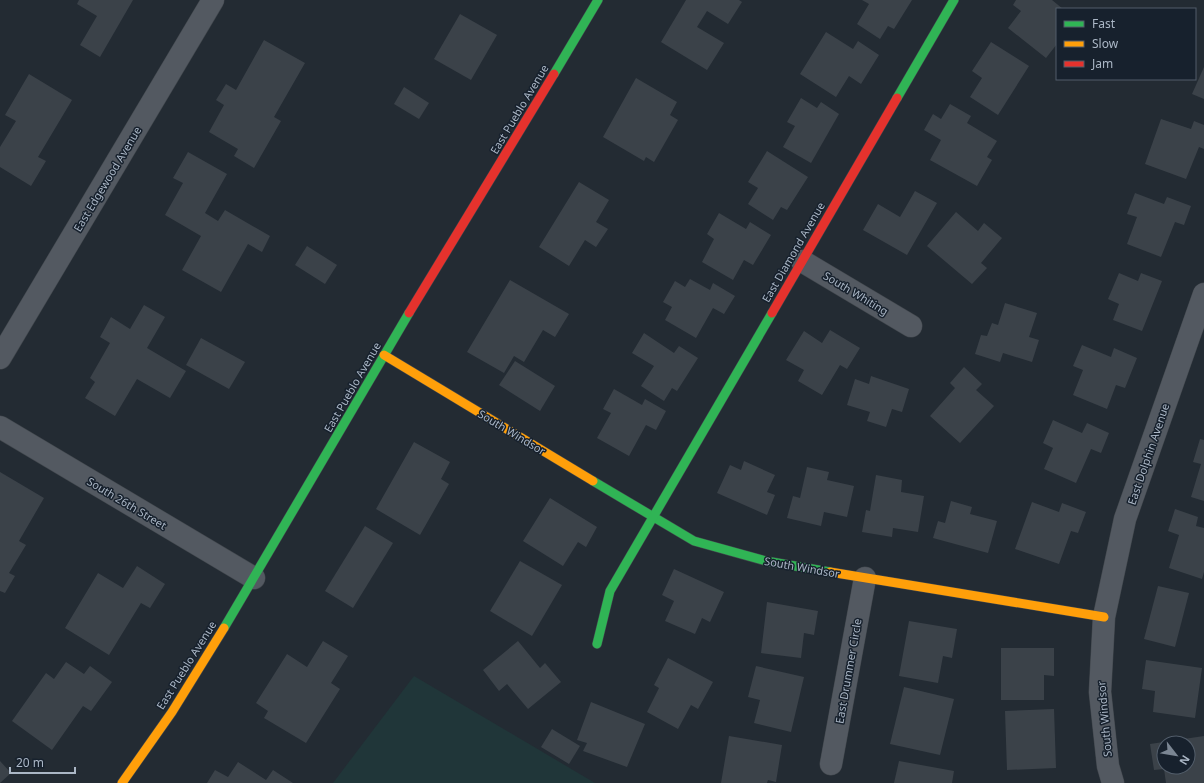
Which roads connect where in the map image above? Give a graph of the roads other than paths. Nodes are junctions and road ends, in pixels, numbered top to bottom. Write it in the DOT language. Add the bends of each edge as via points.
graph roads {
  1 [pos="213,0"];
  2 [pos="598,0"];
  3 [pos="954,0"];
  4 [pos="802,260"];
  5 [pos="1204,294"];
  6 [pos="911,326"];
  7 [pos="384,355"];
  8 [pos="0,358"];
  9 [pos="0,427"];
  10 [pos="653,516"];
  11 [pos="254,578"];
  12 [pos="865,578"];
  13 [pos="1104,617"];
  14 [pos="597,644"];
  15 [pos="831,764"];
  16 [pos="122,783"];
  17 [pos="1112,783"];
  1 -- 8 [label="street, East Edgewood Avenue"];
  2 -- 7 [label="street, East Pueblo Avenue"];
  3 -- 4 [label="street, East Diamond Avenue"];
  4 -- 6 [label="street, South Whiting"];
  4 -- 10 [label="street, East Diamond Avenue"];
  5 -- 13 [label="street, East Dolphin Avenue" via="1125,519"];
  7 -- 10 [label="street, South Windsor"];
  7 -- 11 [label="street, East Pueblo Avenue"];
  9 -- 11 [label="street, South 26th Street"];
  10 -- 12 [label="street, South Windsor" via="694,541 766,561"];
  10 -- 14 [label="street, East Diamond Avenue" via="610,592"];
  11 -- 16 [label="street, East Pueblo Avenue" via="172,712"];
  12 -- 13 [label="street, South Windsor"];
  12 -- 15 [label="street, East Drummer Circle"];
  13 -- 17 [label="street, South Windsor" via="1100,692"];
}
